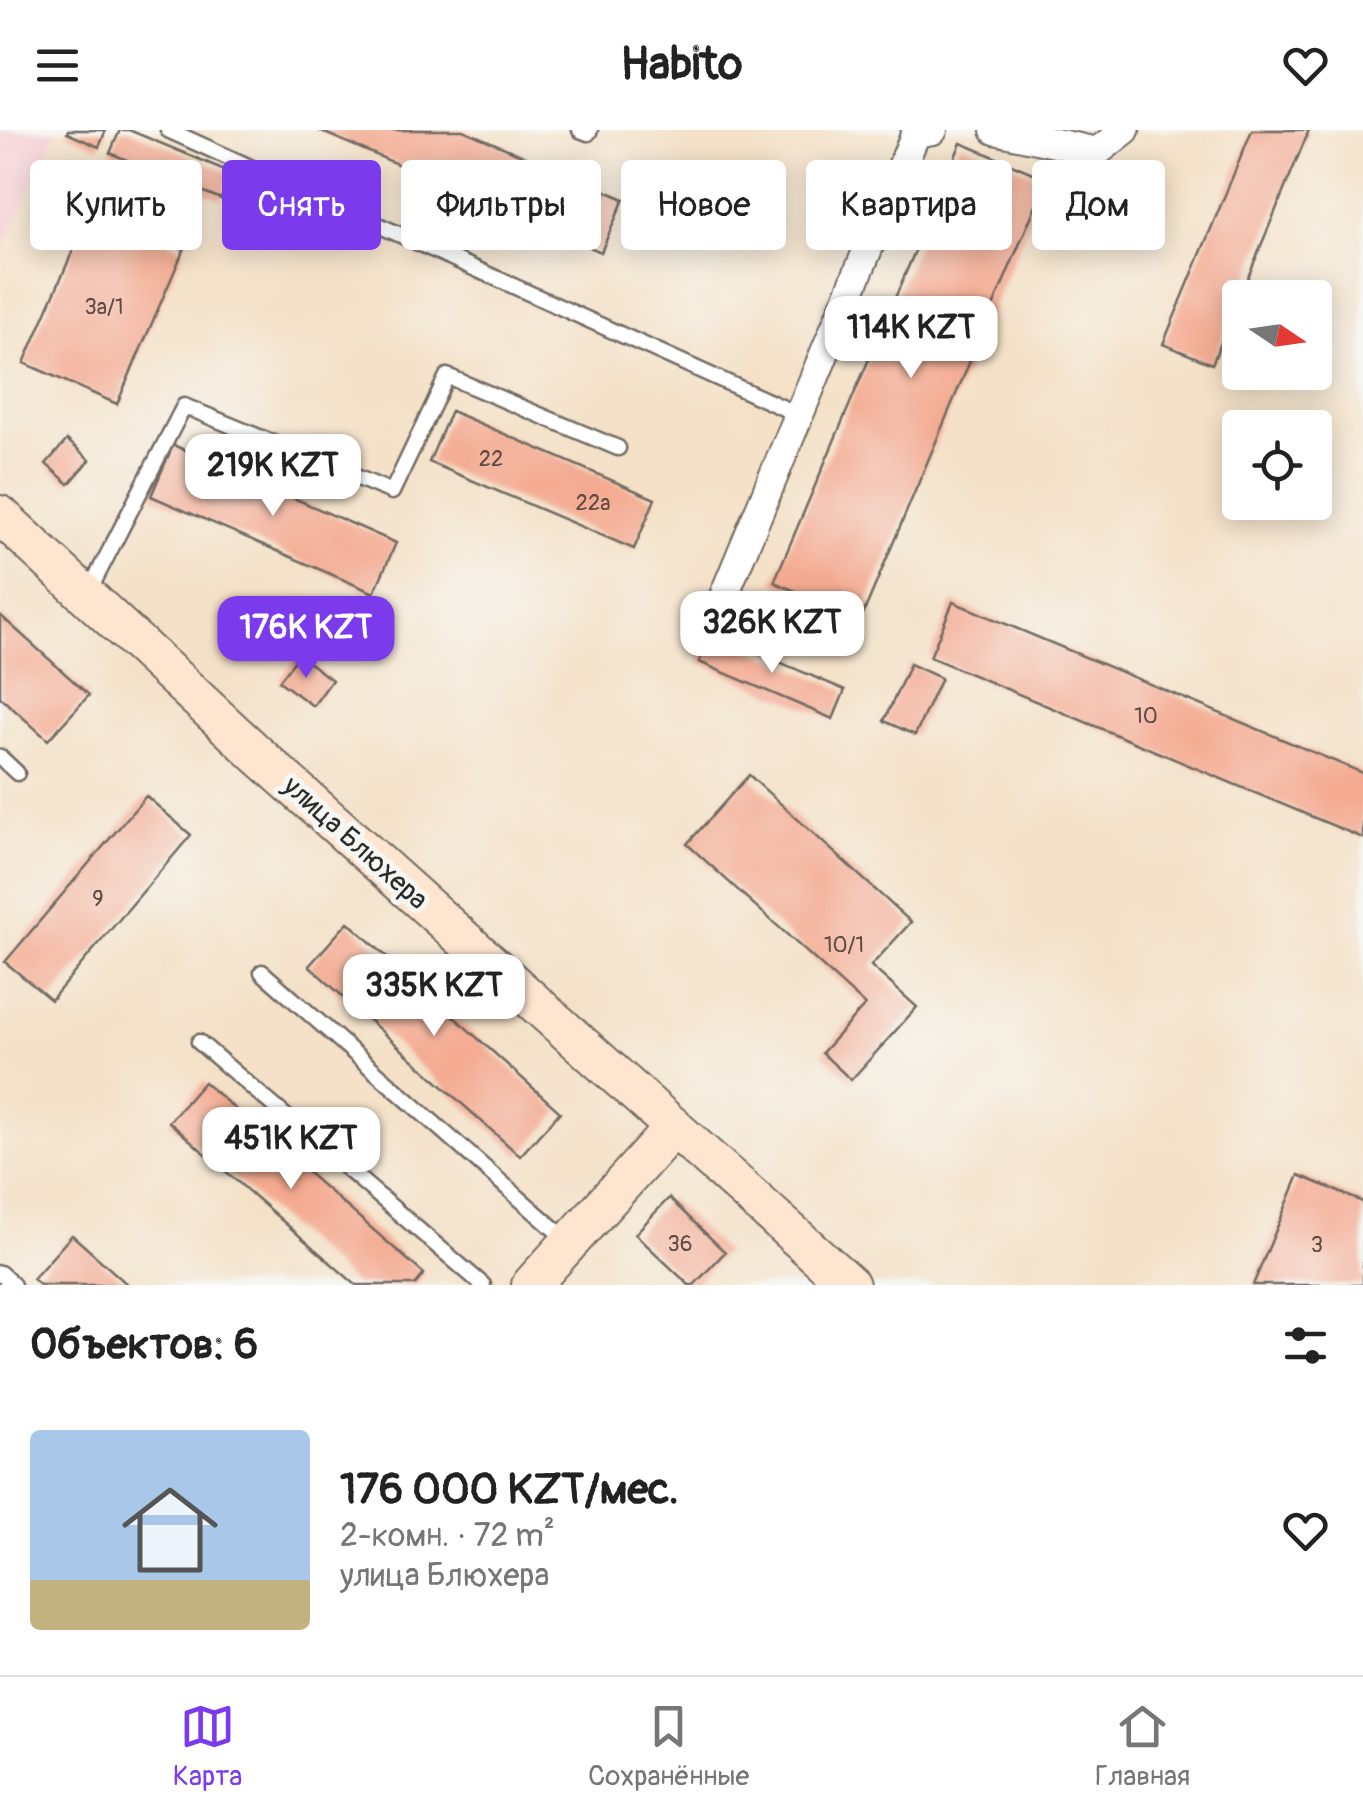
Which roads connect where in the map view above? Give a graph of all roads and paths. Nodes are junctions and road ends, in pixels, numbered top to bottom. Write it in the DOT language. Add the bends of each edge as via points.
graph roads {
  1 [pos="168,130"];
  2 [pos="580,130"];
  3 [pos="590,130"];
  4 [pos="934,130"];
  5 [pos="995,130"];
  6 [pos="1125,130"];
  7 [pos="799,415"];
  8 [pos="618,448"];
  9 [pos="0,515"];
  10 [pos="726,593"];
  11 [pos="86,596"];
  12 [pos="0,757"];
  13 [pos="17,773"];
  14 [pos="262,972"];
  15 [pos="199,1042"];
  16 [pos="674,1127"];
  17 [pos="569,1243"];
  18 [pos="0,1274"];
  19 [pos="13,1285"];
  20 [pos="483,1285"];
  21 [pos="531,1285"];
  22 [pos="850,1285"];
  1 -- 7 [label="lane"];
  2 -- 3 [label="lane"];
  4 -- 7 [label="street" via="916,134"];
  5 -- 6 [label="street" via="1098,152"];
  7 -- 10 [label="street"];
  8 -- 11 [label="lane" via="447,376 392,492 184,406"];
  9 -- 11 [label="street, улица Блюхера"];
  11 -- 16 [label="street, улица Блюхера"];
  12 -- 13 [label="lane"];
  14 -- 17 [label="lane"];
  15 -- 20 [label="lane"];
  16 -- 17 [label="street"];
  16 -- 22 [label="street, улица Блюхера"];
  17 -- 21 [label="street"];
  18 -- 19 [label="lane"];
}
